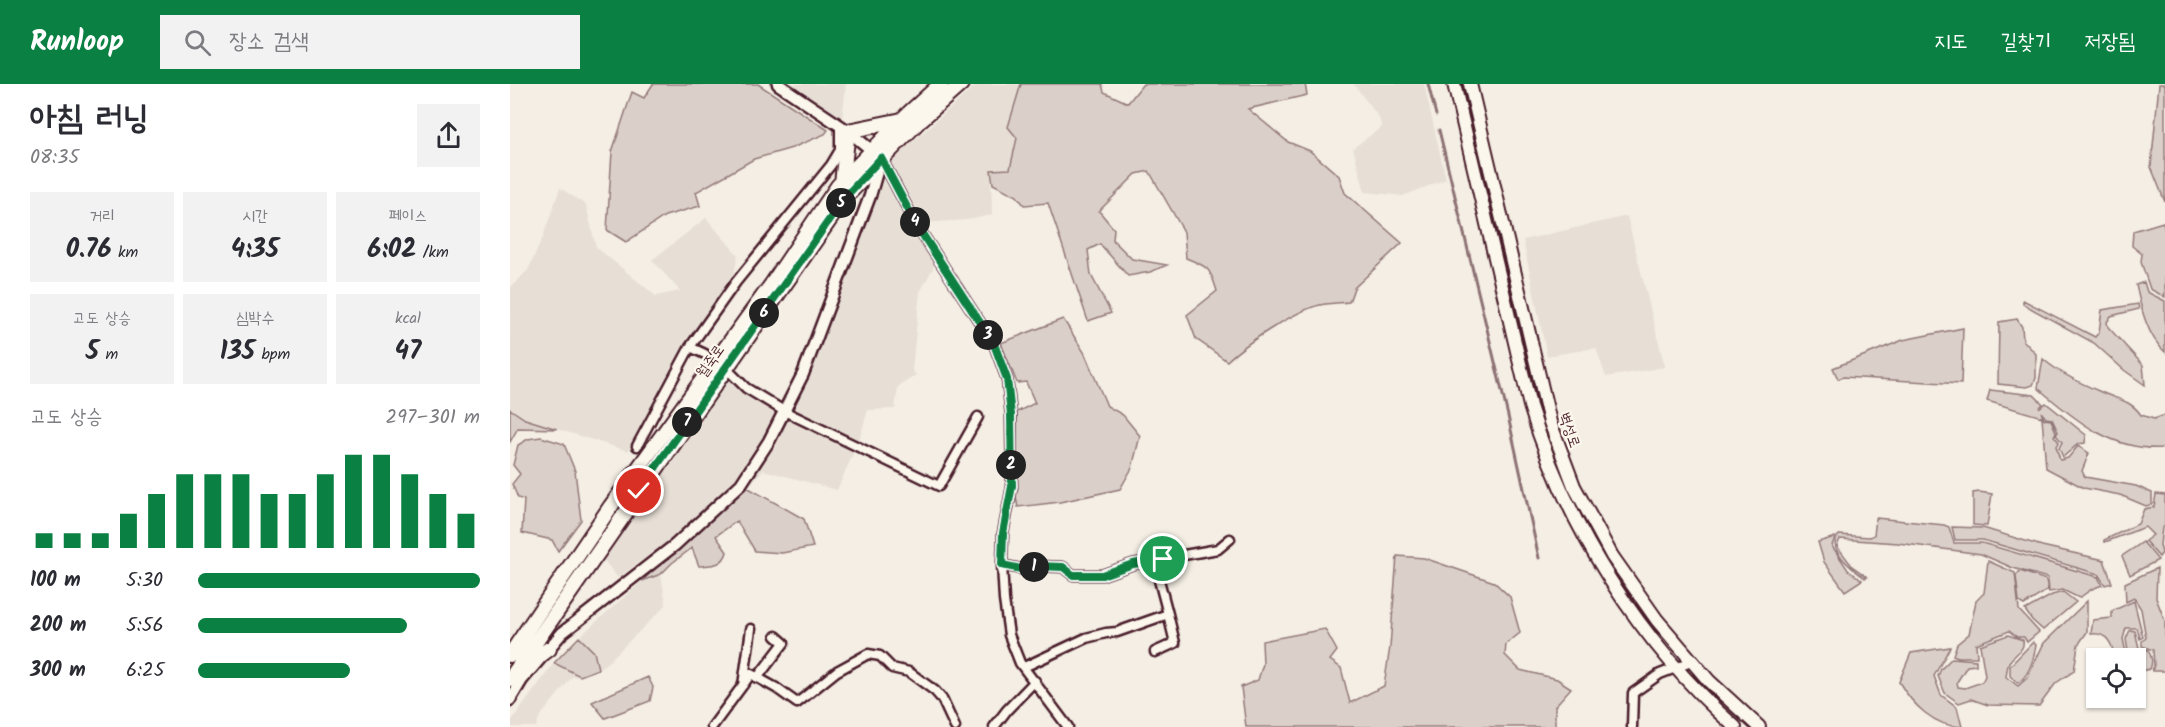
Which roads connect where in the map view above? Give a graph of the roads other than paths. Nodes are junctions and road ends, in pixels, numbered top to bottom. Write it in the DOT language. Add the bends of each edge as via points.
graph roads {
  1 [pos="778,84"];
  2 [pos="941,84"];
  3 [pos="961,84"];
  4 [pos="1454,84"];
  5 [pos="1470,84"];
  6 [pos="902,120"];
  7 [pos="844,129"];
  8 [pos="877,154"];
  9 [pos="842,183"];
  10 [pos="690,347"];
  11 [pos="705,354"];
  12 [pos="732,375"];
  13 [pos="784,411"];
  14 [pos="978,417"];
  15 [pos="637,446"];
  16 [pos="1230,539"];
  17 [pos="1154,561"];
  18 [pos="1002,565"];
  19 [pos="1168,614"];
  20 [pos="751,629"];
  21 [pos="776,636"];
  22 [pos="549,649"];
  23 [pos="1155,652"];
  24 [pos="510,655"];
  25 [pos="1690,662"];
  26 [pos="1023,667"];
  27 [pos="1675,668"];
  28 [pos="512,676"];
  29 [pos="757,678"];
  30 [pos="1035,681"];
  31 [pos="743,685"];
  32 [pos="510,700"];
  33 [pos="712,727"];
  34 [pos="955,727"];
  35 [pos="994,727"];
  36 [pos="1068,727"];
  37 [pos="1632,727"];
  38 [pos="1735,727"];
  39 [pos="1759,727"];
  1 -- 7 [label="street"];
  2 -- 6 [label="main road, 월죽로"];
  3 -- 8 [label="main road, 월죽로"];
  4 -- 27 [label="main road, 벽성로" via="1543,450 1573,516 1618,592"];
  5 -- 25 [label="main road, 벽성로" via="1550,423 1574,486 1612,556"];
  6 -- 7 [label="main road"];
  6 -- 8 [label="main road, 월죽로"];
  7 -- 8 [label="street"];
  7 -- 9 [label="main road"];
  7 -- 10 [label="street" via="840,150 831,165 736,282"];
  8 -- 9 [label="main road, 월죽로"];
  8 -- 13 [label="street" via="870,196"];
  8 -- 18 [label="street" via="917,226 994,344 1007,379 1012,486 1003,533"];
  8 -- 28 [label="main road, 월죽로"];
  9 -- 24 [label="main road, 월죽로" via="611,506"];
  10 -- 11 [label="street"];
  10 -- 15 [label="street"];
  12 -- 13 [label="street"];
  13 -- 14 [label="street" via="939,486"];
  13 -- 22 [label="street" via="741,484 675,545 562,633"];
  16 -- 17 [label="street" via="1218,549"];
  17 -- 18 [label="street" via="1102,575 1073,575 1063,567 1021,569"];
  17 -- 19 [label="street"];
  18 -- 26 [label="street" via="1009,635"];
  19 -- 23 [label="street" via="1175,644"];
  19 -- 26 [label="street" via="1086,638"];
  20 -- 31 [label="street"];
  21 -- 29 [label="street" via="784,643"];
  22 -- 28 [label="main road"];
  22 -- 32 [label="street"];
  25 -- 27 [label="street"];
  25 -- 39 [label="main road, 벽성로"];
  26 -- 30 [label="street"];
  27 -- 37 [label="street" via="1633,693"];
  27 -- 38 [label="main road, 벽성로"];
  29 -- 31 [label="street" via="750,674"];
  29 -- 34 [label="street" via="797,703 837,671 868,654 880,656 892,668 909,672 935,691"];
  30 -- 35 [label="street"];
  30 -- 36 [label="street"];
  31 -- 33 [label="street"];
}
